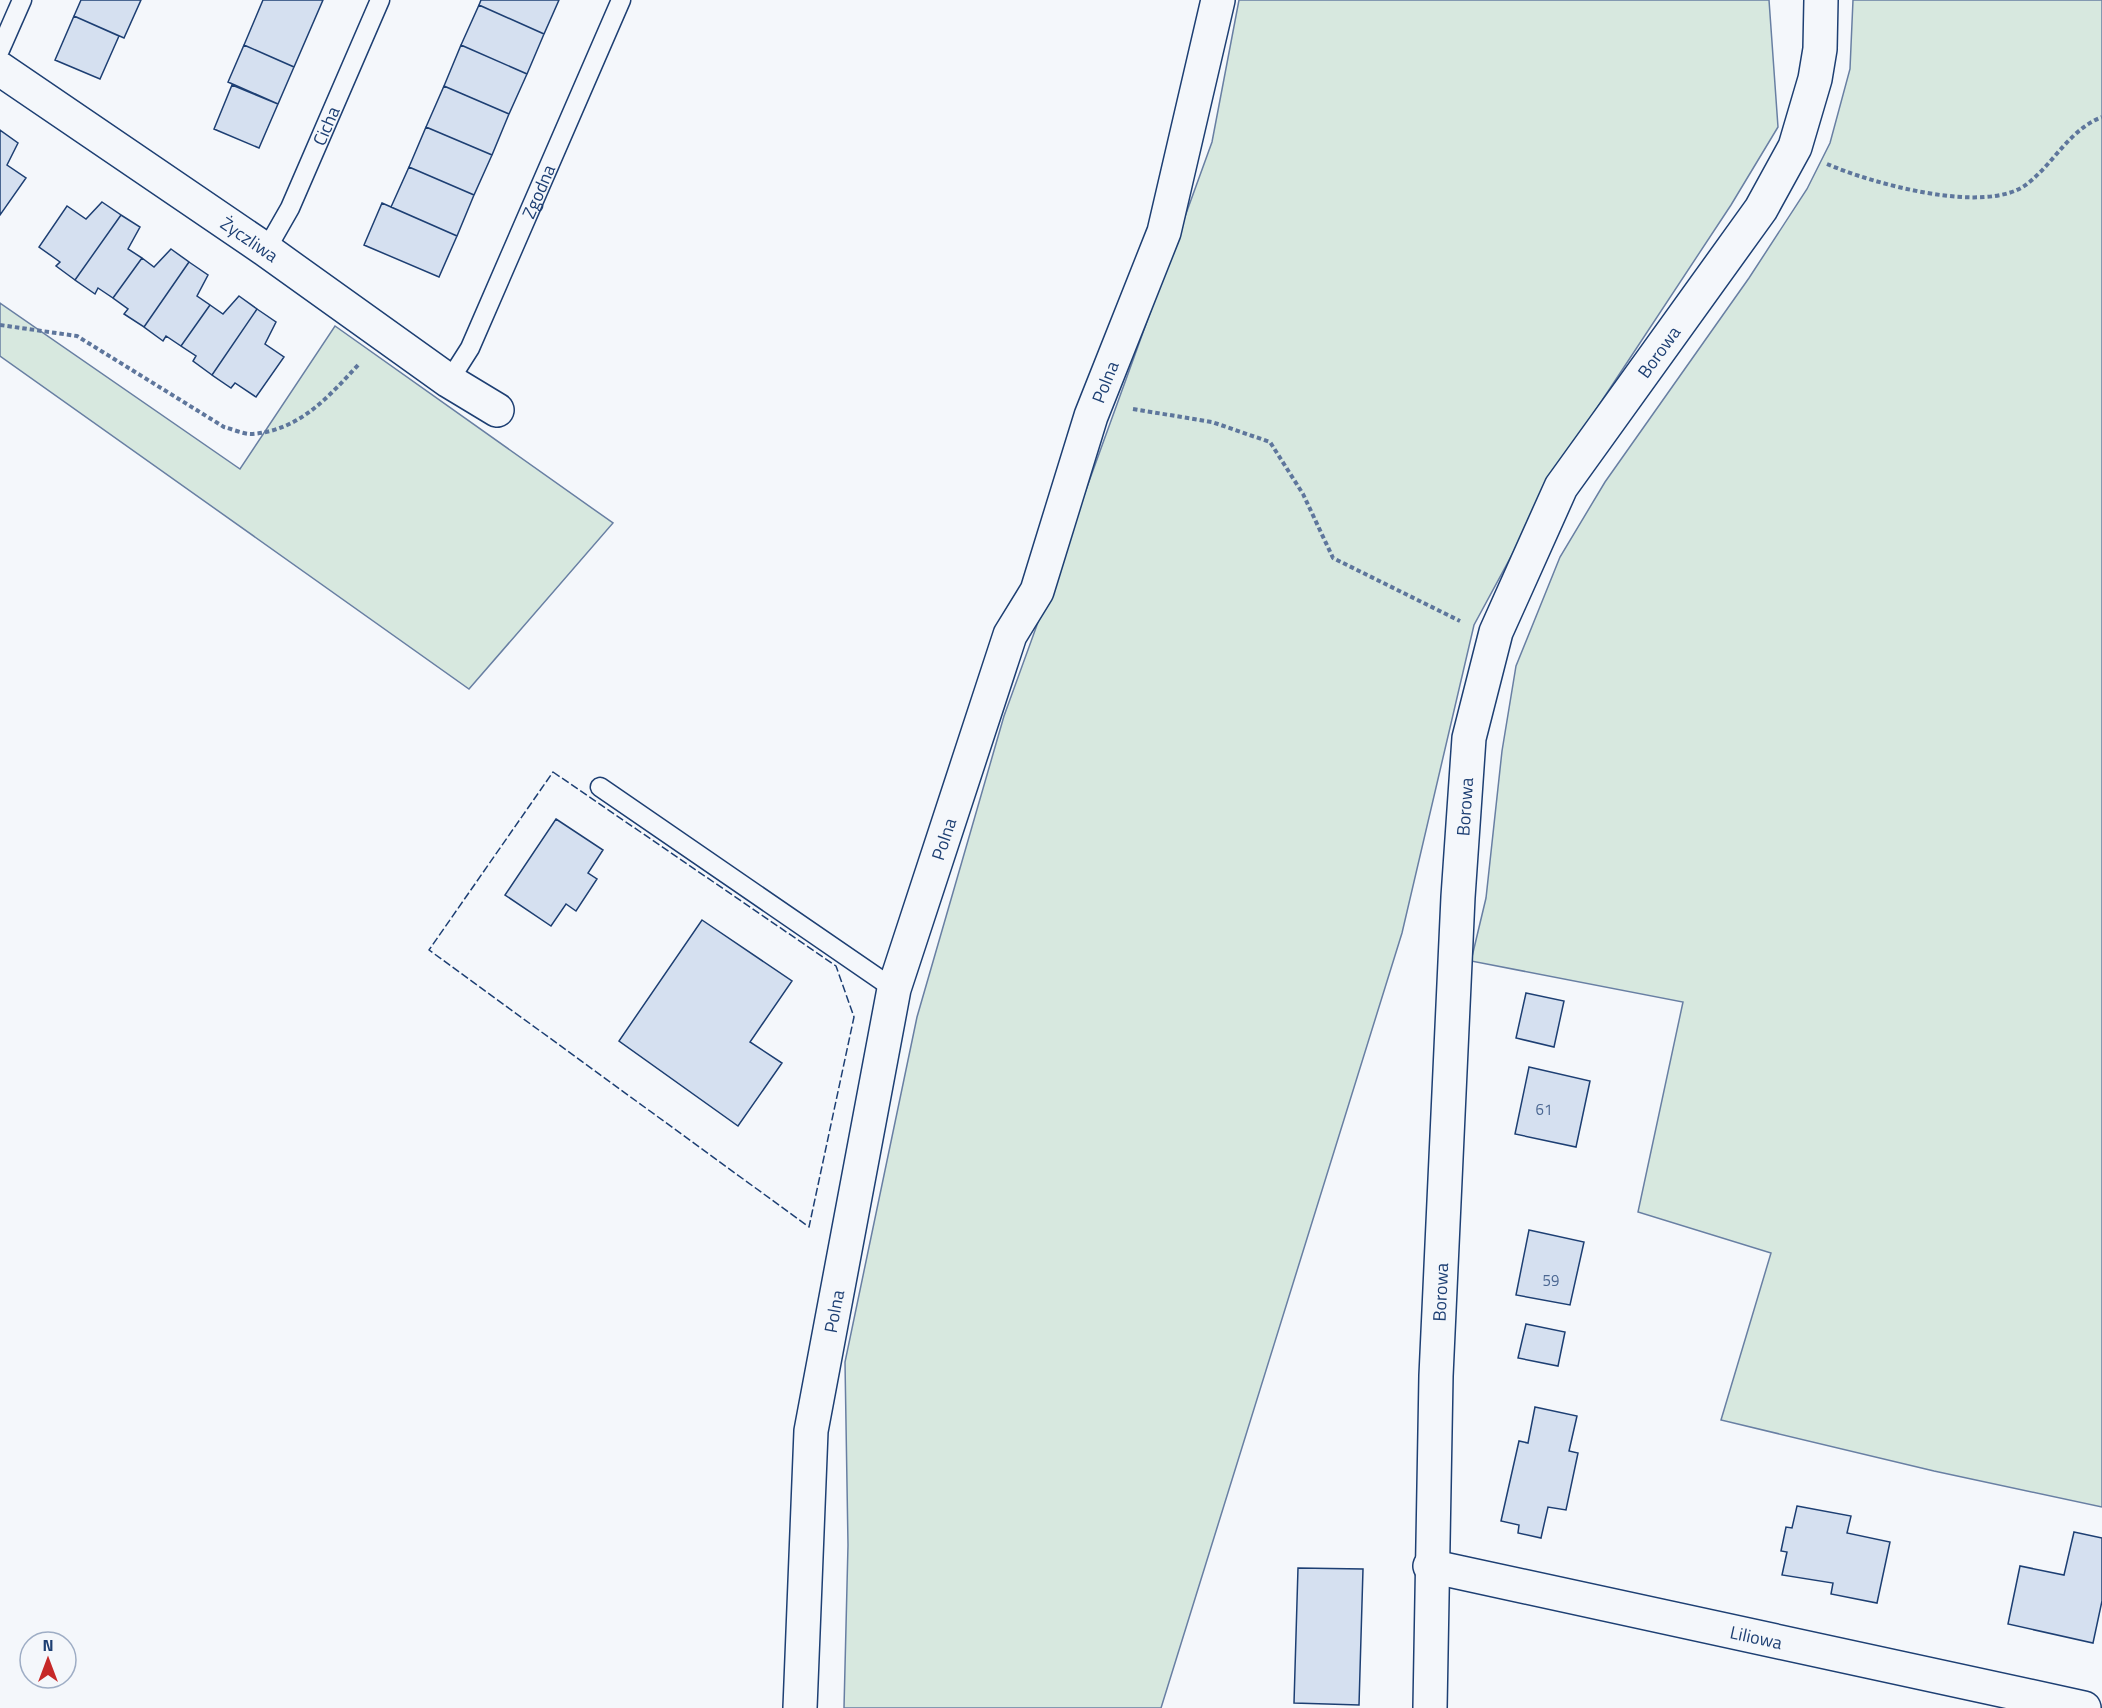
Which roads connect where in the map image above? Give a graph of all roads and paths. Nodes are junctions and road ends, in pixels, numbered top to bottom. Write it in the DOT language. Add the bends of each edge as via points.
graph roads {
  1 [pos="22,0"];
  2 [pos="380,0"];
  3 [pos="621,0"];
  4 [pos="1218,0"];
  5 [pos="1821,0"];
  6 [pos="0,50"];
  7 [pos="0,69"];
  8 [pos="2102,117"];
  9 [pos="1795,147"];
  10 [pos="266,250"];
  11 [pos="0,325"];
  12 [pos="385,337"];
  13 [pos="449,381"];
  14 [pos="497,410"];
  15 [pos="1091,416"];
  16 [pos="1460,622"];
  17 [pos="600,787"];
  18 [pos="894,989"];
  19 [pos="1430,1566"];
  20 [pos="800,1708"];
  21 [pos="1430,1708"];
  22 [pos="2084,1708"];
  1 -- 6 [label="lane"];
  2 -- 10 [label="lane, Cicha" via="290,208"];
  3 -- 13 [label="lane, Zgodna" via="470,348"];
  4 -- 15 [label="street, Polna" via="1164,232"];
  5 -- 9 [label="street, Borowa" via="1815,80"];
  7 -- 10 [label="street, Życzliwa"];
  8 -- 9 [label="path" via="2080,127 2026,184 2010,193 1977,197 1881,183 1839,169"];
  9 -- 19 [label="street, Borowa" via="1761,209 1561,487 1496,632 1469,738 1459,885"];
  10 -- 12 [label="street, Życzliwa"];
  11 -- 12 [label="path" via="77,336 224,427 250,434 292,424 318,407"];
  12 -- 13 [label="street, Życzliwa"];
  13 -- 14 [label="street, Życzliwa"];
  15 -- 16 [label="path" via="1136,408 1212,422 1270,442 1303,494 1333,558"];
  15 -- 18 [label="street, Polna" via="1036,591 1010,635"];
  17 -- 18 [label="lane"];
  18 -- 20 [label="street, Polna" via="811,1431"];
  19 -- 21 [label="street, Borowa"];
  19 -- 22 [label="street, Liliowa"];
}
